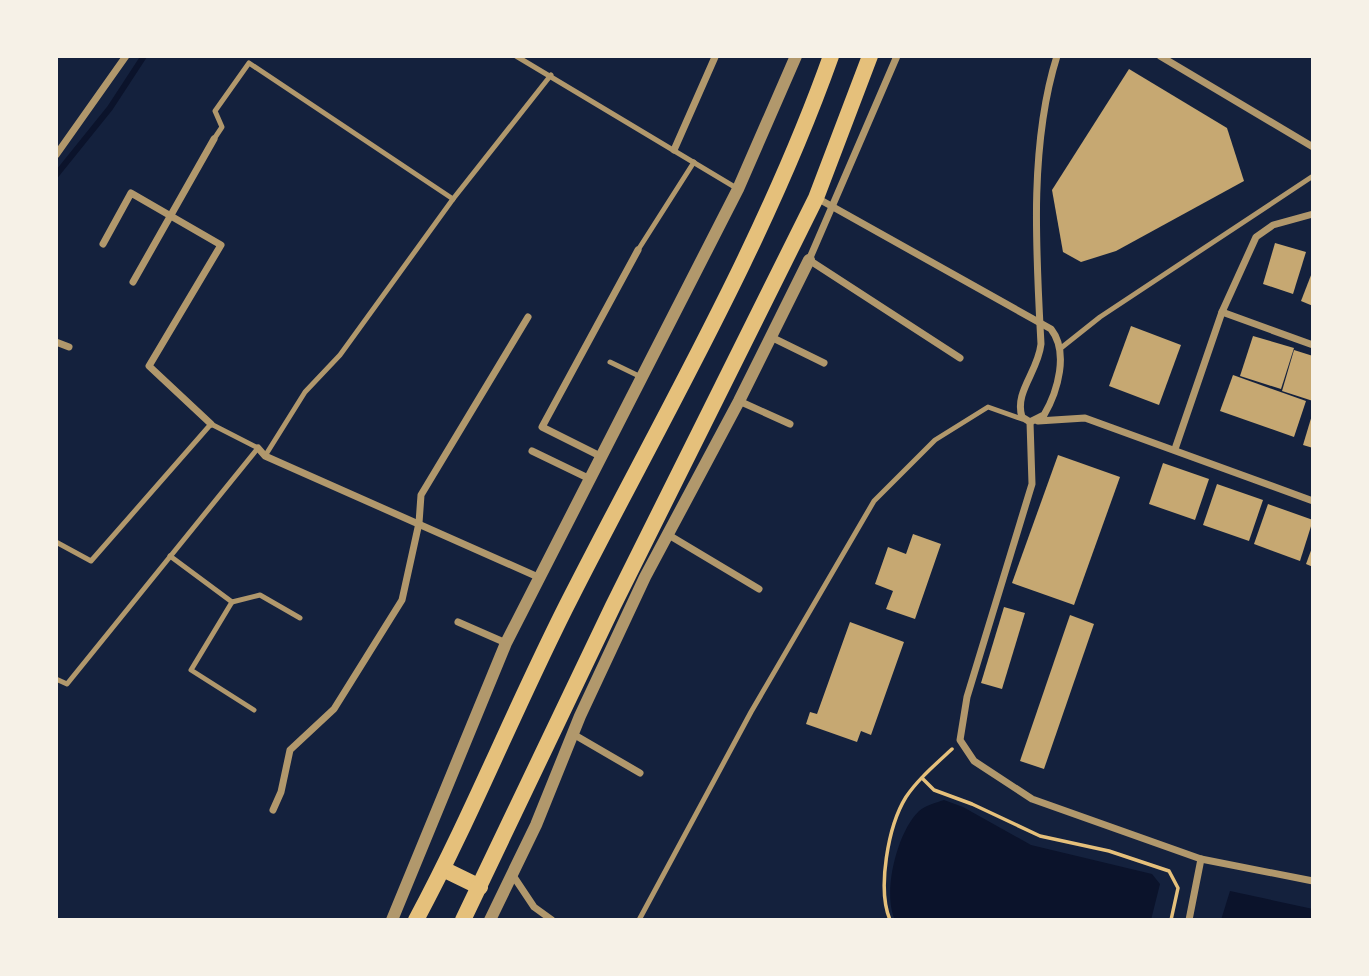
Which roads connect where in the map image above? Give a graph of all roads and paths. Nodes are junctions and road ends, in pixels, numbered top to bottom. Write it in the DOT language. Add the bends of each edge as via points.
graph roads {
  1 [pos="126,56"];
  2 [pos="516,56"];
  3 [pos="796,56"];
  4 [pos="831,56"];
  5 [pos="870,56"];
  6 [pos="897,56"];
  7 [pos="1057,56"];
  8 [pos="1160,56"];
  9 [pos="715,57"];
  10 [pos="551,75"];
  11 [pos="214,139"];
  12 [pos="1313,147"];
  13 [pos="674,150"];
  14 [pos="56,155"];
  15 [pos="694,162"];
  16 [pos="1313,176"];
  17 [pos="737,189"];
  18 [pos="816,198"];
  19 [pos="453,199"];
  20 [pos="832,208"];
  21 [pos="1313,214"];
  22 [pos="169,215"];
  23 [pos="103,244"];
  24 [pos="638,250"];
  25 [pos="809,260"];
  26 [pos="133,282"];
  27 [pos="1222,312"];
  28 [pos="528,317"];
  29 [pos="1040,324"];
  30 [pos="771,337"];
  31 [pos="56,342"];
  32 [pos="1313,345"];
  33 [pos="69,347"];
  34 [pos="1061,348"];
  35 [pos="960,358"];
  36 [pos="610,362"];
  37 [pos="824,363"];
  38 [pos="641,377"];
  39 [pos="739,401"];
  40 [pos="1030,422"];
  41 [pos="211,424"];
  42 [pos="790,424"];
  43 [pos="258,448"];
  44 [pos="1175,449"];
  45 [pos="532,451"];
  46 [pos="265,456"];
  47 [pos="601,457"];
  48 [pos="590,479"];
  49 [pos="1313,501"];
  50 [pos="419,523"];
  51 [pos="666,534"];
  52 [pos="56,542"];
  53 [pos="170,556"];
  54 [pos="538,577"];
  55 [pos="759,589"];
  56 [pos="232,602"];
  57 [pos="300,618"];
  58 [pos="458,622"];
  59 [pos="506,643"];
  60 [pos="56,679"];
  61 [pos="254,710"];
  62 [pos="573,734"];
  63 [pos="960,740"];
  64 [pos="640,773"];
  65 [pos="922,778"];
  66 [pos="272,810"];
  67 [pos="1201,859"];
  68 [pos="443,869"];
  69 [pos="512,874"];
  70 [pos="1313,881"];
  71 [pos="480,887"];
  72 [pos="392,920"];
  73 [pos="416,920"];
  74 [pos="463,920"];
  75 [pos="490,920"];
  76 [pos="552,920"];
  77 [pos="639,920"];
  78 [pos="890,920"];
  79 [pos="1171,920"];
  80 [pos="1189,920"];
  1 -- 14 [label="street"];
  2 -- 10 [label="lane"];
  3 -- 17 [label="street"];
  4 -- 68 [label="main road" via="776,197 570,599"];
  5 -- 18 [label="main road"];
  6 -- 20 [label="street"];
  7 -- 29 [label="street" via="1044,96 1038,168"];
  8 -- 12 [label="street"];
  9 -- 13 [label="street"];
  10 -- 13 [label="lane"];
  10 -- 19 [label="lane"];
  11 -- 19 [label="lane" via="222,127 215,111 249,63"];
  11 -- 22 [label="street"];
  13 -- 15 [label="lane"];
  15 -- 17 [label="lane"];
  15 -- 24 [label="lane"];
  16 -- 34 [label="lane" via="1100,317"];
  17 -- 38 [label="street"];
  18 -- 20 [label="street"];
  18 -- 71 [label="main road"];
  19 -- 46 [label="lane" via="340,355 305,392"];
  20 -- 25 [label="street"];
  20 -- 29 [label="street"];
  21 -- 27 [label="street" via="1273,225 1255,237"];
  22 -- 23 [label="street" via="131,193"];
  22 -- 26 [label="street"];
  22 -- 41 [label="street" via="221,245 149,366"];
  24 -- 47 [label="street" via="542,427"];
  25 -- 30 [label="street"];
  25 -- 35 [label="street"];
  27 -- 32 [label="street"];
  27 -- 44 [label="street"];
  28 -- 50 [label="street" via="421,495"];
  29 -- 34 [label="street" via="1051,329"];
  29 -- 40 [label="street" via="1040,357 1020,398 1023,417"];
  30 -- 37 [label="street"];
  30 -- 39 [label="street"];
  31 -- 33 [label="street"];
  34 -- 40 [label="street" via="1051,401 1044,415"];
  36 -- 38 [label="lane"];
  38 -- 47 [label="street"];
  39 -- 42 [label="street"];
  39 -- 51 [label="street"];
  40 -- 44 [label="street" via="1085,418"];
  40 -- 63 [label="street" via="1031,484 967,697"];
  40 -- 77 [label="lane" via="988,407 935,440 874,501 751,712"];
  41 -- 43 [label="lane"];
  41 -- 52 [label="lane" via="91,561"];
  43 -- 46 [label="street"];
  43 -- 53 [label="lane"];
  44 -- 49 [label="street"];
  45 -- 48 [label="street"];
  46 -- 50 [label="street"];
  47 -- 48 [label="street"];
  48 -- 54 [label="street"];
  50 -- 54 [label="street"];
  50 -- 66 [label="street" via="402,600 334,709 290,750"];
  51 -- 55 [label="street"];
  51 -- 62 [label="street"];
  53 -- 56 [label="lane"];
  53 -- 60 [label="lane" via="67,684"];
  54 -- 59 [label="street"];
  56 -- 57 [label="lane" via="260,595"];
  56 -- 61 [label="lane" via="191,670"];
  58 -- 59 [label="street"];
  59 -- 72 [label="street"];
  62 -- 64 [label="street"];
  62 -- 69 [label="street"];
  63 -- 65 [label="path"];
  63 -- 67 [label="street" via="974,761 1032,799"];
  65 -- 78 [label="path" via="900,808 888,857 883,896"];
  65 -- 79 [label="path" via="934,790 1040,836 1109,851 1169,871 1178,888"];
  67 -- 70 [label="street"];
  67 -- 80 [label="street"];
  68 -- 71 [label="main road"];
  68 -- 73 [label="main road"];
  69 -- 75 [label="street"];
  69 -- 76 [label="street" via="534,907"];
  71 -- 74 [label="main road"];
}
